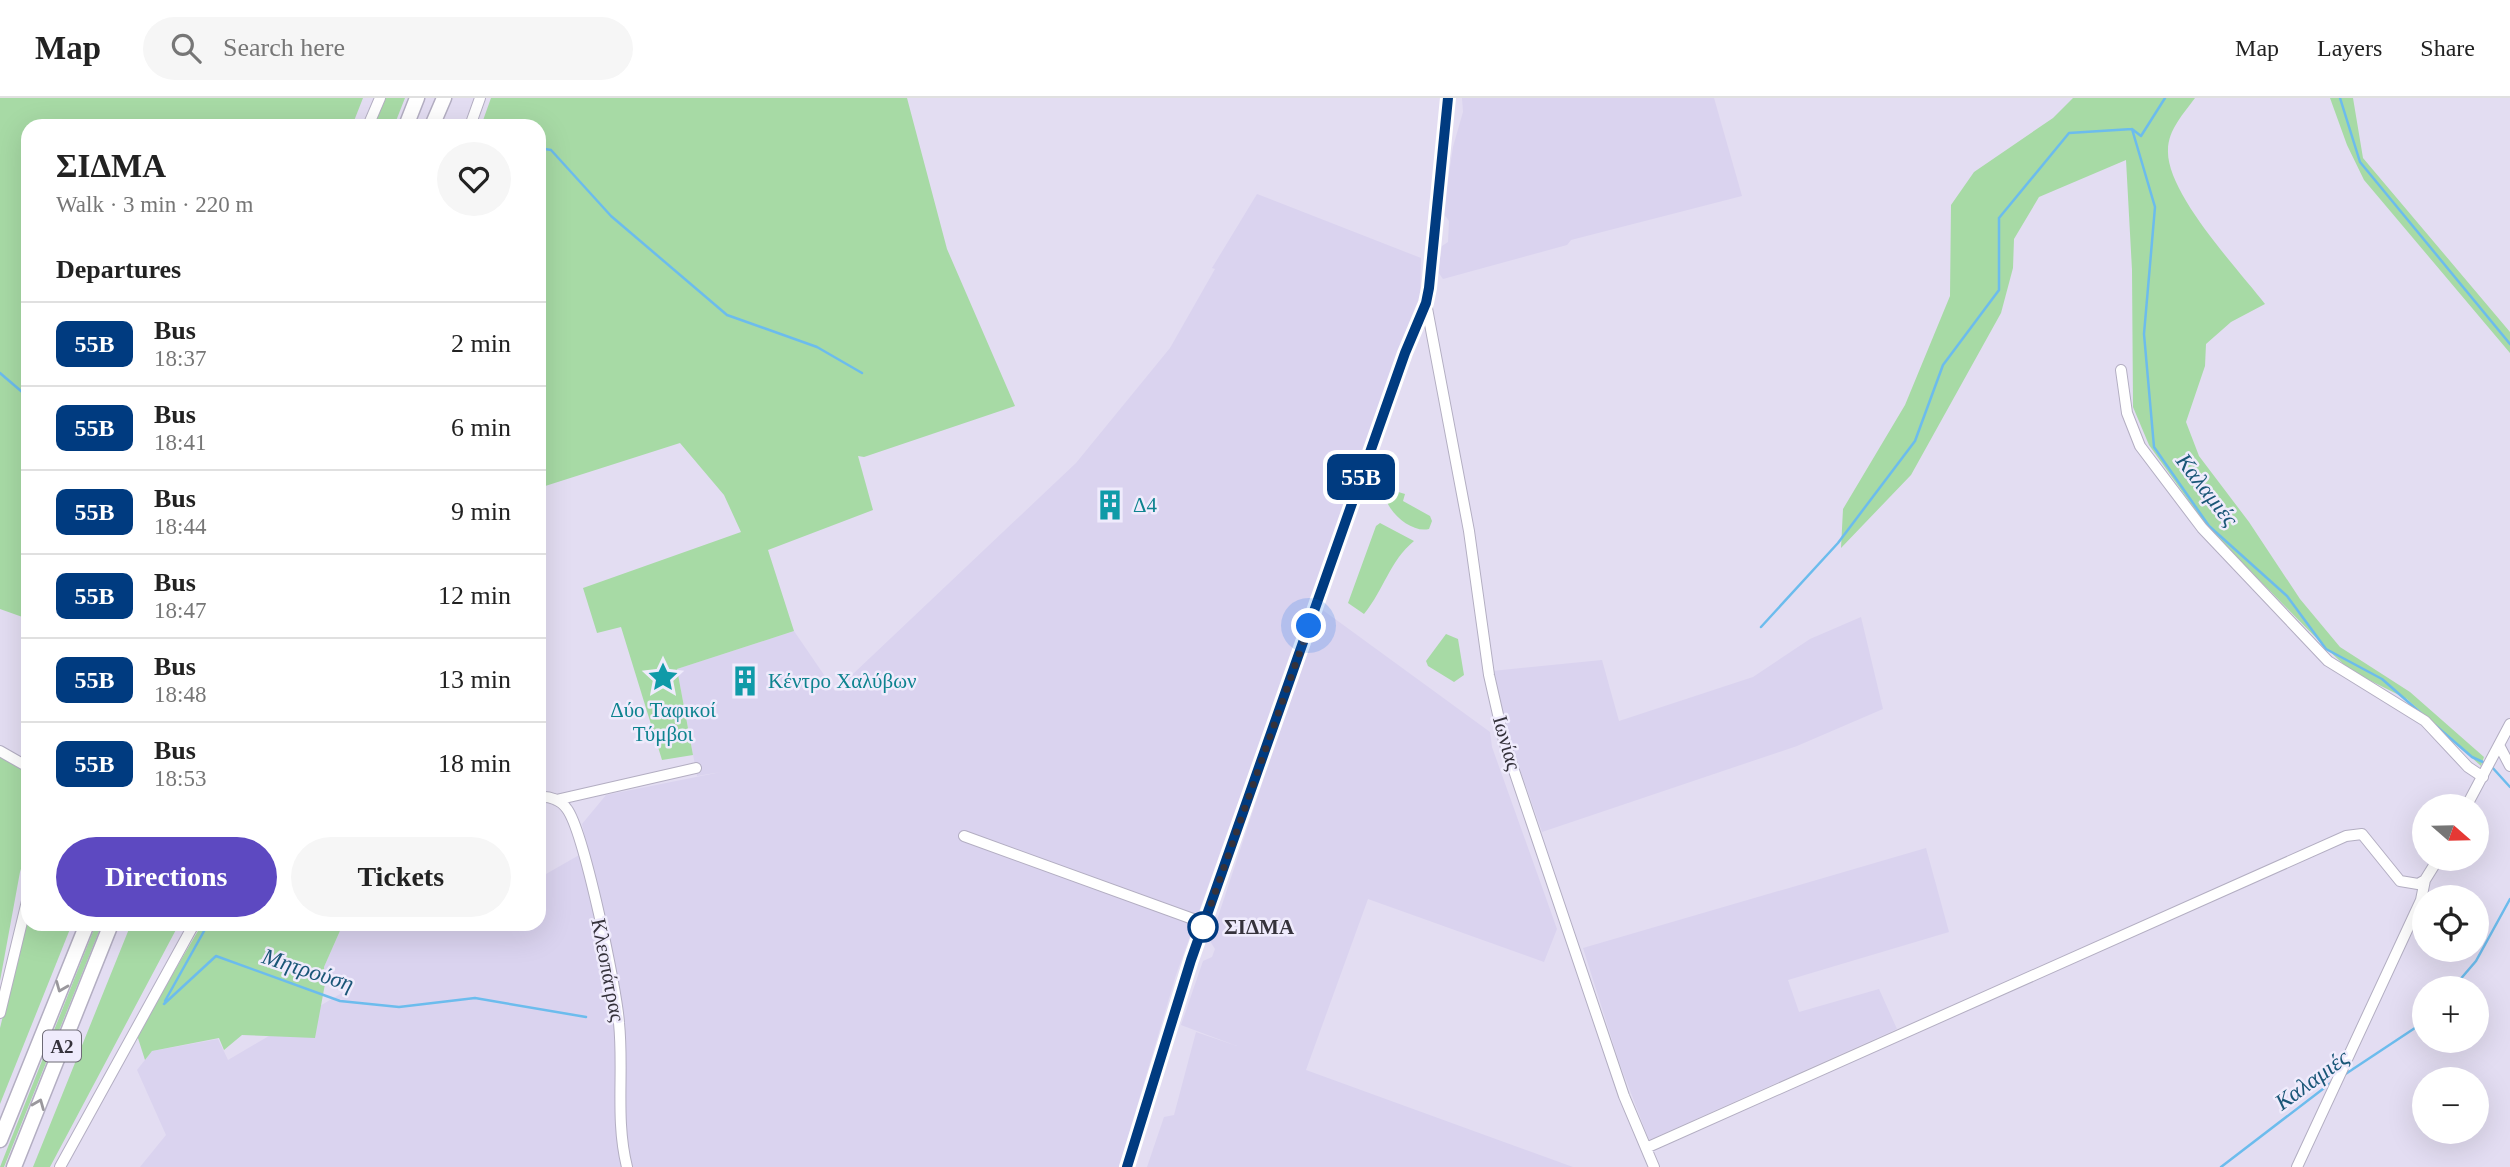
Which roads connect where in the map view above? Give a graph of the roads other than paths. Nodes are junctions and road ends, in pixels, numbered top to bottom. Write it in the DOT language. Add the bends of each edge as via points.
graph roads {
  1 [pos="380,98"];
  2 [pos="417,98"];
  3 [pos="443,98"];
  4 [pos="480,98"];
  5 [pos="1448,98"];
  6 [pos="371,119"];
  7 [pos="409,119"];
  8 [pos="435,119"];
  9 [pos="472,119"];
  10 [pos="1426,303"];
  11 [pos="1414,329"];
  12 [pos="1432,333"];
  13 [pos="2121,370"];
  14 [pos="2510,724"];
  15 [pos="2500,747"];
  16 [pos="5,753"];
  17 [pos="21,763"];
  18 [pos="2510,766"];
  19 [pos="696,768"];
  20 [pos="2483,777"];
  21 [pos="2473,794"];
  22 [pos="546,798"];
  23 [pos="556,800"];
  24 [pos="964,836"];
  25 [pos="2430,872"];
  26 [pos="2425,880"];
  27 [pos="1204,923"];
  28 [pos="21,926"];
  29 [pos="84,931"];
  30 [pos="108,931"];
  31 [pos="190,931"];
  32 [pos="0,1013"];
  33 [pos="0,1140"];
  34 [pos="1646,1148"];
  35 [pos="14,1167"];
  36 [pos="60,1167"];
  37 [pos="627,1167"];
  38 [pos="1127,1167"];
  39 [pos="1654,1167"];
  40 [pos="2297,1167"];
  1 -- 6 [label="street"];
  2 -- 7 [label="highway"];
  3 -- 8 [label="highway"];
  4 -- 9 [label="street"];
  5 -- 10 [label="street"];
  10 -- 11 [label="street"];
  10 -- 12 [label="street, Ιωνίας"];
  11 -- 12 [label="street"];
  11 -- 27 [label="street"];
  12 -- 34 [label="street, Ιωνίας" via="1504,741 1624,1096"];
  13 -- 20 [label="street" via="2127,413 2140,446 2202,528 2328,661 2425,720"];
  14 -- 15 [label="street"];
  15 -- 18 [label="street"];
  15 -- 20 [label="street"];
  16 -- 17 [label="street"];
  19 -- 23 [label="street"];
  20 -- 21 [label="street"];
  22 -- 23 [label="street"];
  23 -- 37 [label="street, Κλεοπάτρας" via="568,810 577,832 616,999 619,1116"];
  24 -- 27 [label="street"];
  25 -- 26 [label="street"];
  26 -- 34 [label="street" via="2418,884 2400,881 2362,834 2346,836"];
  26 -- 40 [label="street" via="2421,900"];
  27 -- 38 [label="street"];
  28 -- 32 [label="street"];
  29 -- 33 [label="highway, Α2, one-way"];
  35 -- 30 [label="highway, Α2, one-way"];
  31 -- 36 [label="street"];
  34 -- 39 [label="street, Ιωνίας"];
}
